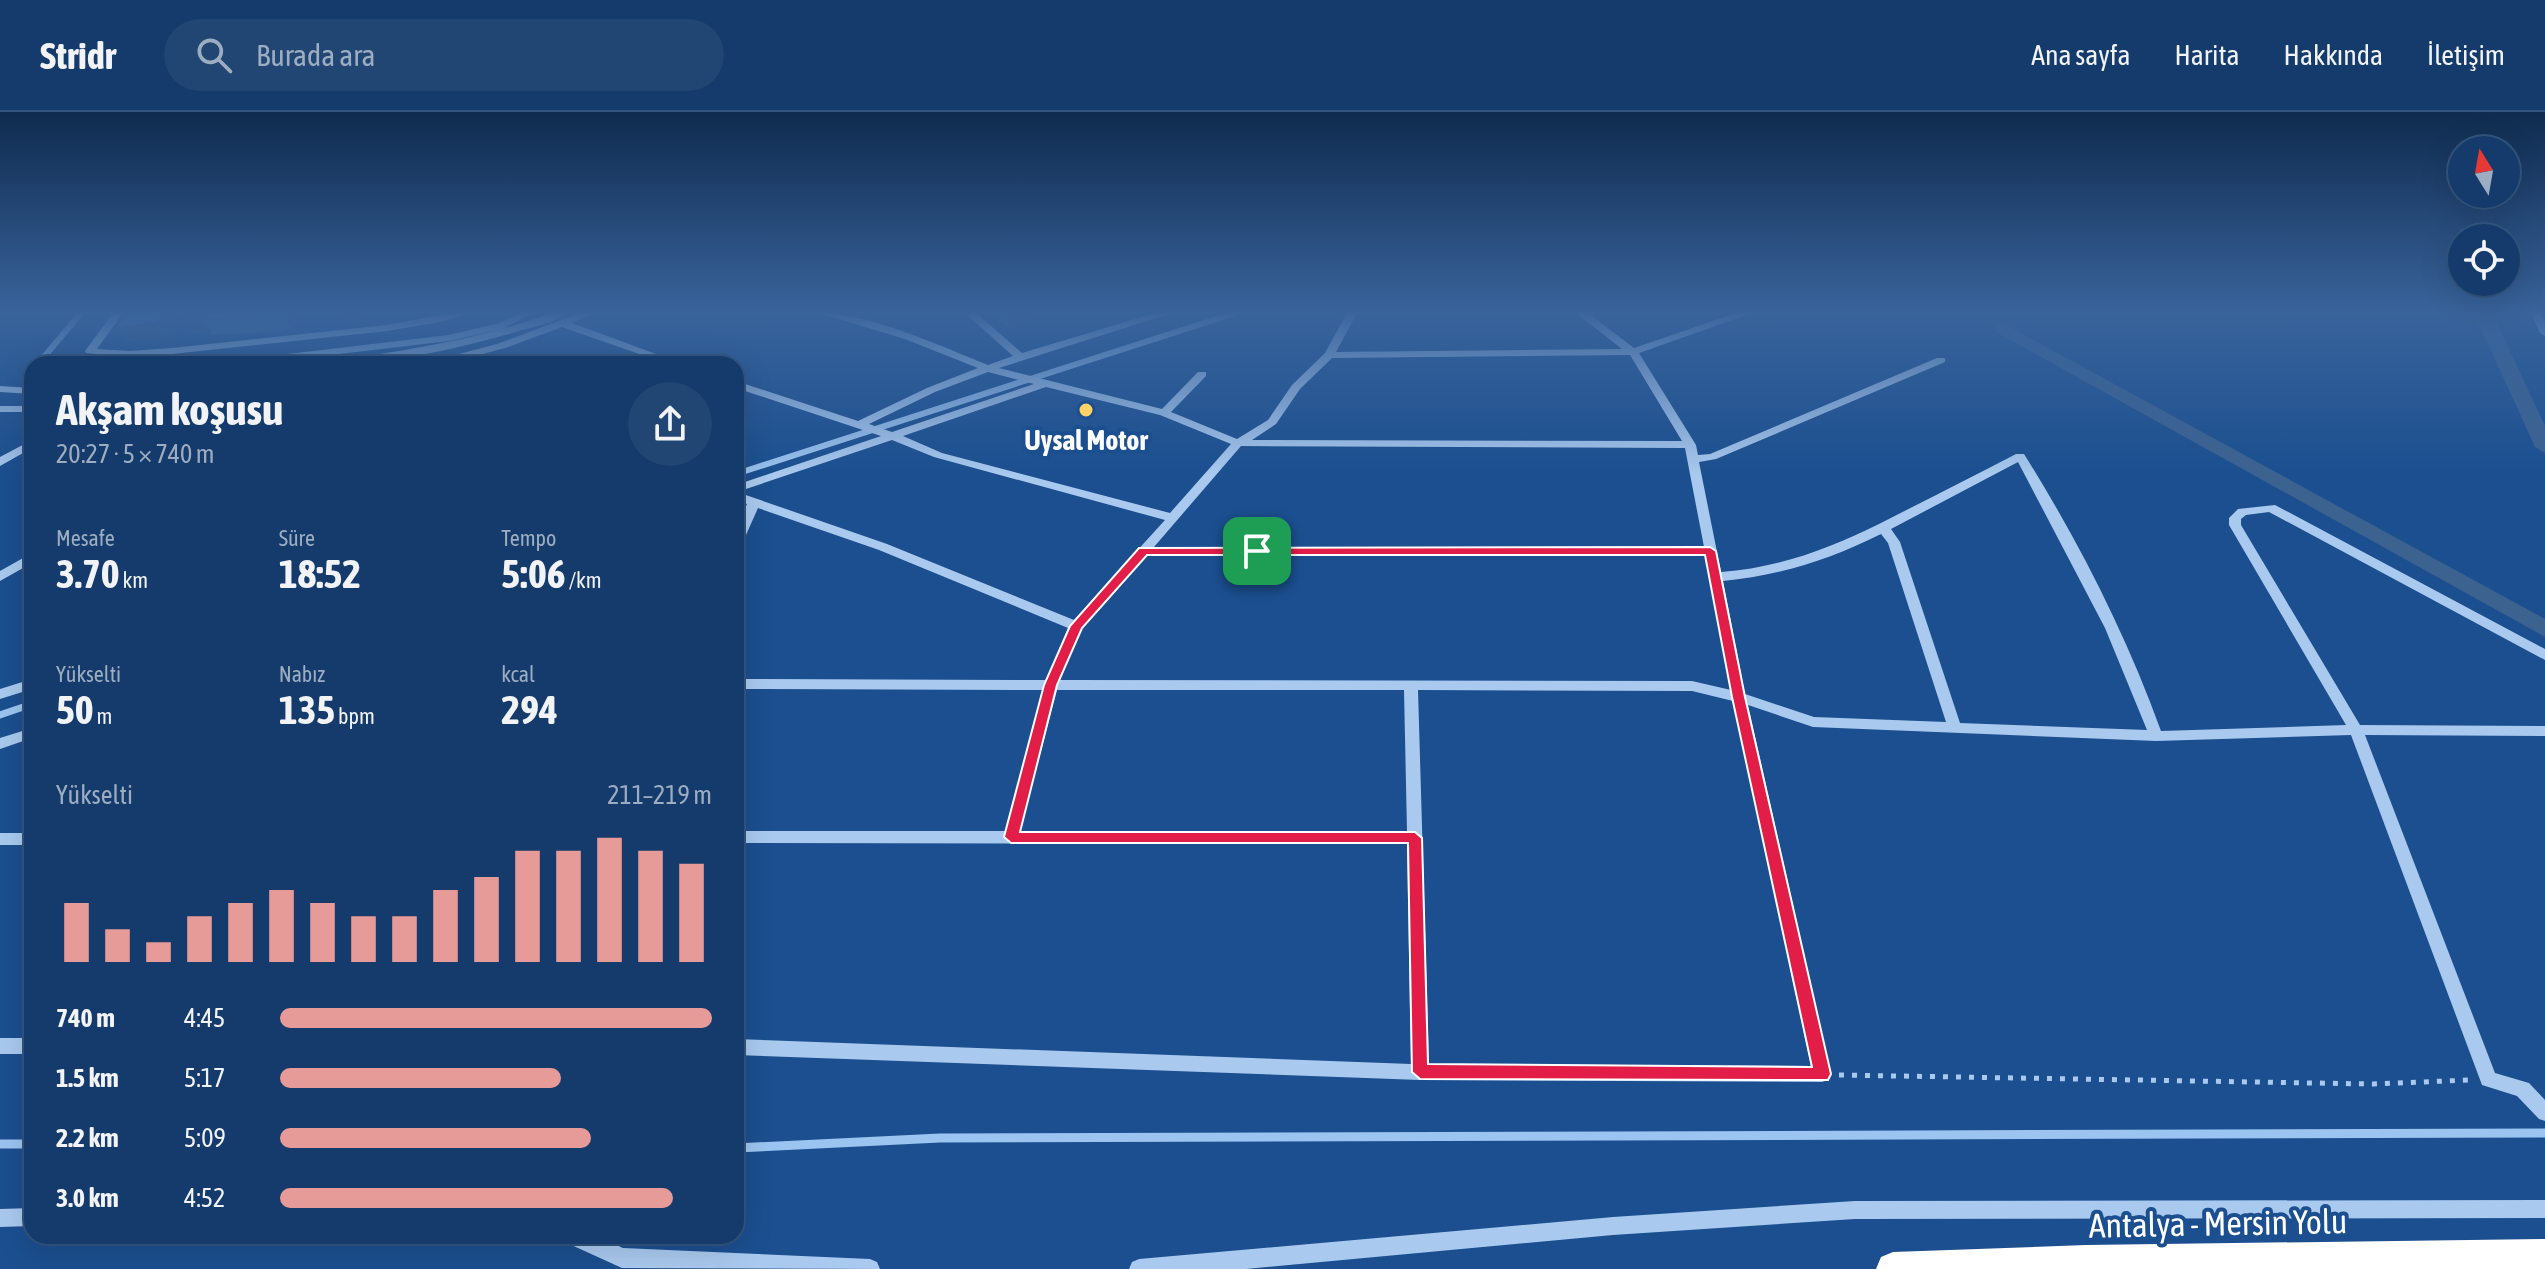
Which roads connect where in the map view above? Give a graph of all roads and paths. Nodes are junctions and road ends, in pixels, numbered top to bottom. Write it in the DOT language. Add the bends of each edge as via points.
graph roads {
  1 [pos="983,367"];
  2 [pos="993,367"];
  3 [pos="1317,367"];
  4 [pos="1642,367"];
  5 [pos="1924,367"];
  6 [pos="988,369"];
  7 [pos="1202,374"];
  8 [pos="1043,384"];
  9 [pos="744,387"];
  10 [pos="0,389"];
  11 [pos="24,390"];
  12 [pos="0,409"];
  13 [pos="24,409"];
  14 [pos="1164,413"];
  15 [pos="858,426"];
  16 [pos="893,436"];
  17 [pos="1238,443"];
  18 [pos="24,448"];
  19 [pos="1691,452"];
  20 [pos="0,462"];
  21 [pos="744,486"];
  22 [pos="744,499"];
  23 [pos="754,502"];
  24 [pos="1173,518"];
  25 [pos="744,525"];
  26 [pos="1882,527"];
  27 [pos="1143,551"];
  28 [pos="1710,551"];
  29 [pos="24,562"];
  30 [pos="0,577"];
  31 [pos="1715,577"];
  32 [pos="1076,626"];
  33 [pos="2545,655"];
  34 [pos="744,684"];
  35 [pos="1411,684"];
  36 [pos="1051,685"];
  37 [pos="24,686"];
  38 [pos="0,694"];
  39 [pos="1739,697"];
  40 [pos="1955,728"];
  41 [pos="2356,730"];
  42 [pos="2545,731"];
  43 [pos="24,736"];
  44 [pos="2156,736"];
  45 [pos="0,744"];
  46 [pos="744,837"];
  47 [pos="1011,837"];
  48 [pos="1415,838"];
  49 [pos="0,839"];
  50 [pos="24,839"];
  51 [pos="0,1046"];
  52 [pos="24,1046"];
  53 [pos="744,1047"];
  54 [pos="1420,1072"];
  55 [pos="1822,1074"];
  56 [pos="2488,1079"];
  57 [pos="2541,1108"];
  58 [pos="2545,1209"];
  59 [pos="24,1217"];
  60 [pos="0,1218"];
  61 [pos="591,1244"];
  62 [pos="2545,1256"];
  63 [pos="870,1269"];
  64 [pos="1139,1269"];
  65 [pos="1893,1269"];
  1 -- 6 [label="street"];
  2 -- 6 [label="street"];
  3 -- 17 [label="street" via="1272,422"];
  4 -- 19 [label="street"];
  5 -- 19 [label="street" via="1712,457"];
  6 -- 8 [label="street"];
  6 -- 15 [label="street" via="905,399"];
  7 -- 14 [label="street"];
  8 -- 14 [label="street"];
  8 -- 16 [label="street"];
  9 -- 15 [label="street"];
  10 -- 11 [label="street"];
  12 -- 13 [label="street"];
  14 -- 17 [label="street"];
  15 -- 16 [label="street"];
  16 -- 21 [label="street"];
  16 -- 24 [label="street" via="938,455"];
  17 -- 19 [label="street"];
  17 -- 24 [label="street"];
  18 -- 20 [label="street"];
  19 -- 28 [label="street"];
  22 -- 23 [label="street"];
  23 -- 25 [label="street"];
  23 -- 32 [label="street" via="883,547"];
  24 -- 27 [label="street"];
  26 -- 31 [label="street" via="1831,553 1752,575"];
  26 -- 40 [label="street" via="1894,542"];
  26 -- 44 [label="street" via="2020,456 2082,566 2137,681"];
  27 -- 28 [label="street"];
  27 -- 32 [label="street"];
  28 -- 31 [label="street"];
  29 -- 30 [label="street"];
  31 -- 39 [label="street"];
  32 -- 36 [label="street"];
  33 -- 41 [label="street" via="2271,508 2242,512 2235,525"];
  34 -- 36 [label="street"];
  35 -- 36 [label="street"];
  35 -- 39 [label="street" via="1692,686"];
  35 -- 48 [label="street"];
  36 -- 47 [label="street"];
  37 -- 38 [label="street"];
  39 -- 40 [label="street" via="1813,722"];
  39 -- 55 [label="street"];
  40 -- 44 [label="street"];
  41 -- 42 [label="street"];
  41 -- 44 [label="street"];
  41 -- 56 [label="street"];
  43 -- 45 [label="street"];
  46 -- 47 [label="street"];
  47 -- 48 [label="street"];
  48 -- 54 [label="street"];
  49 -- 50 [label="street"];
  51 -- 52 [label="street"];
  53 -- 54 [label="street"];
  54 -- 55 [label="street"];
  55 -- 56 [label="path" via="2358,1084"];
  56 -- 57 [label="street" via="2523,1089"];
  58 -- 64 [label="street" via="1855,1210"];
  59 -- 60 [label="street"];
  61 -- 63 [label="street" via="622,1258"];
  62 -- 65 [label="highway, Antalya - Mersin Yolu"];
}
